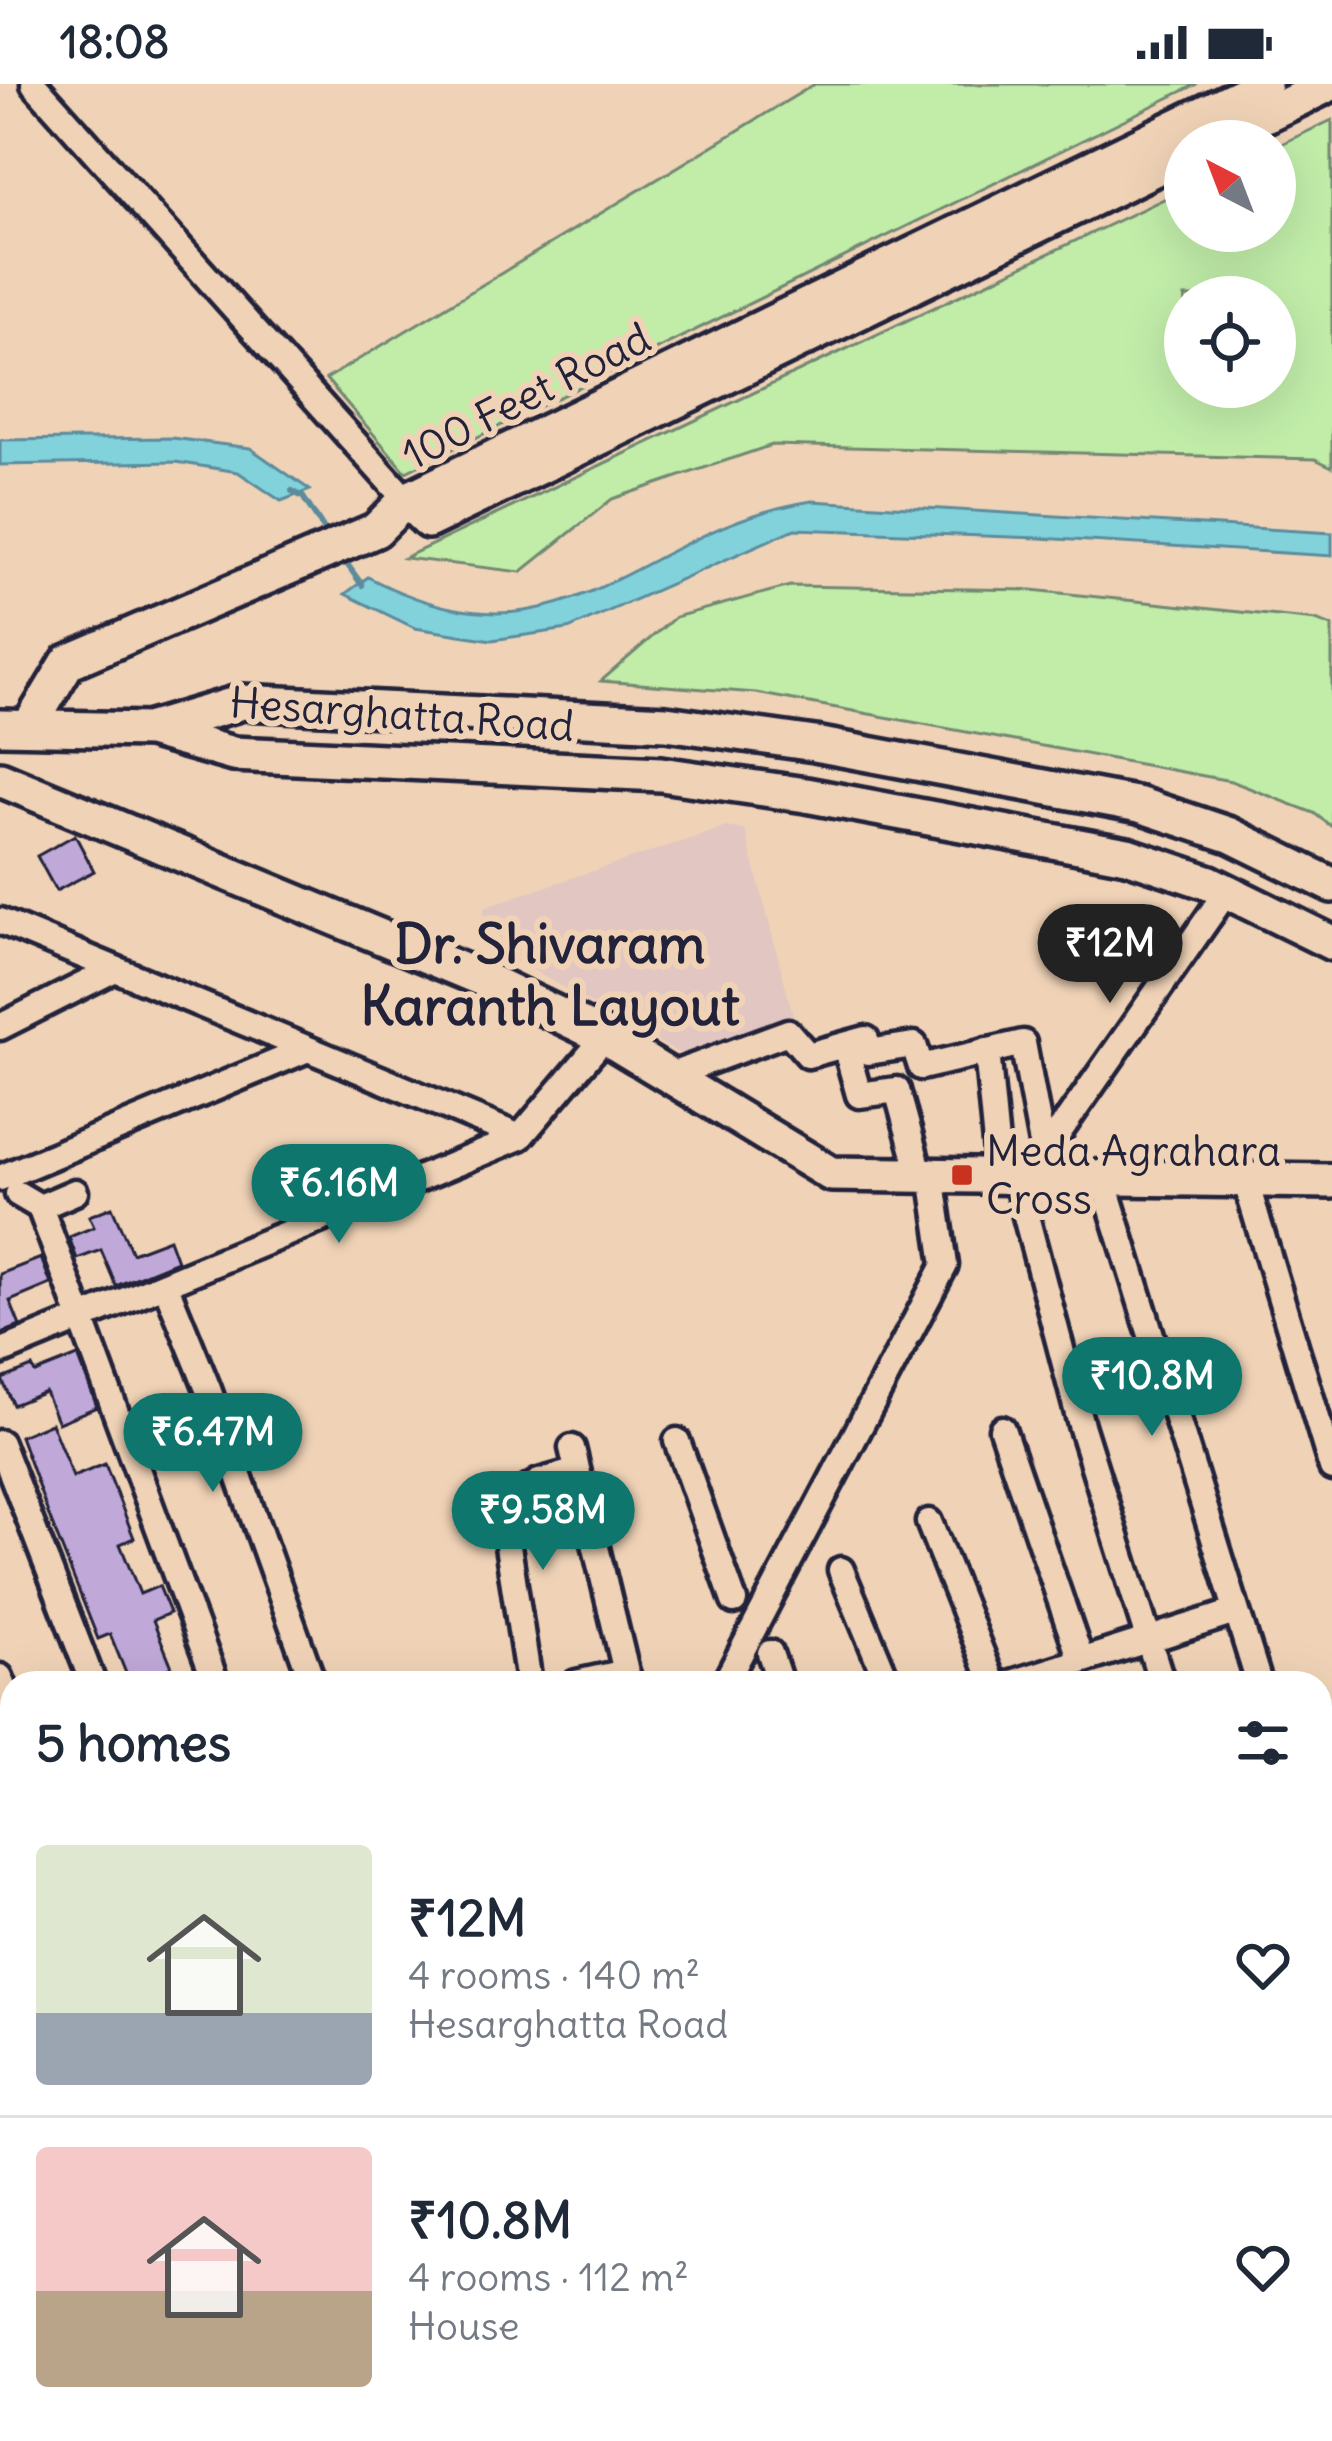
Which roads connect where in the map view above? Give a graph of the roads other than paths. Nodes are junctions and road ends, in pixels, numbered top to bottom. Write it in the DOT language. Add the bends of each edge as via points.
graph roads {
  1 [pos="34,84"];
  2 [pos="1263,84"];
  3 [pos="1330,84"];
  4 [pos="1256,120"];
  5 [pos="1164,164"];
  6 [pos="406,500"];
  7 [pos="15,727"];
  8 [pos="149,730"];
  9 [pos="0,778"];
  10 [pos="1332,885"];
  11 [pos="1227,892"];
  12 [pos="0,921"];
  13 [pos="1332,943"];
  14 [pos="115,969"];
  15 [pos="0,1027"];
  16 [pos="605,1037"];
  17 [pos="844,1045"];
  18 [pos="308,1049"];
  19 [pos="987,1051"];
  20 [pos="666,1077"];
  21 [pos="520,1137"];
  22 [pos="0,1148"];
  23 [pos="1028,1170"];
  24 [pos="926,1174"];
  25 [pos="1102,1177"];
  26 [pos="1245,1179"];
  27 [pos="1332,1180"];
  28 [pos="17,1188"];
  29 [pos="75,1192"];
  30 [pos="166,1286"];
  31 [pos="84,1320"];
  32 [pos="0,1352"];
  33 [pos="1002,1429"];
  34 [pos="677,1441"];
  35 [pos="0,1443"];
  36 [pos="1332,1468"];
  37 [pos="929,1522"];
  38 [pos="841,1570"];
  39 [pos="734,1601"];
  40 [pos="1235,1612"];
  41 [pos="1150,1642"];
  42 [pos="770,1653"];
  43 [pos="1081,1660"];
  44 [pos="88,1671"];
  45 [pos="212,1671"];
  46 [pos="309,1671"];
  47 [pos="527,1671"];
  48 [pos="626,1671"];
  49 [pos="731,1671"];
  50 [pos="776,1671"];
  51 [pos="883,1671"];
  52 [pos="988,1671"];
  53 [pos="1048,1671"];
  54 [pos="1158,1671"];
  55 [pos="1255,1671"];
  1 -- 6 [label="street"];
  2 -- 6 [label="main road, 100 Feet Road"];
  3 -- 4 [label="main road"];
  5 -- 6 [label="main road, 100 Feet Road" via="428,521"];
  6 -- 7 [label="main road" via="376,530 68,662"];
  7 -- 8 [label="main road"];
  8 -- 10 [label="main road, Hesarghatta Road" via="242,702 666,723 1140,805"];
  8 -- 11 [label="main road, Hesarghatta Road" via="233,754 661,775 806,795 1126,855"];
  9 -- 16 [label="main road"];
  11 -- 13 [label="main road, Hesarghatta Road"];
  11 -- 23 [label="street"];
  12 -- 14 [label="street"];
  14 -- 15 [label="street"];
  14 -- 18 [label="street"];
  16 -- 20 [label="main road"];
  16 -- 21 [label="street"];
  17 -- 19 [label="street" via="866,1039 868,1052 914,1045 921,1066"];
  17 -- 20 [label="street" via="808,1055 788,1032"];
  17 -- 24 [label="street" via="859,1095 897,1090"];
  18 -- 21 [label="street"];
  18 -- 28 [label="street"];
  19 -- 23 [label="street"];
  19 -- 23 [label="street" via="1023,1043"];
  20 -- 24 [label="main road" via="830,1174"];
  21 -- 30 [label="street"];
  22 -- 28 [label="street"];
  23 -- 24 [label="main road"];
  23 -- 25 [label="main road"];
  23 -- 41 [label="street" via="1017,1182 1051,1318"];
  24 -- 49 [label="street" via="944,1265"];
  25 -- 26 [label="main road"];
  25 -- 40 [label="street"];
  26 -- 27 [label="main road"];
  26 -- 36 [label="street"];
  28 -- 29 [label="street"];
  28 -- 31 [label="street"];
  30 -- 31 [label="street"];
  30 -- 46 [label="street"];
  31 -- 32 [label="street"];
  31 -- 45 [label="street"];
  33 -- 43 [label="street"];
  34 -- 39 [label="street"];
  35 -- 44 [label="street"];
  37 -- 52 [label="street"];
  38 -- 51 [label="street"];
  40 -- 41 [label="street"];
  40 -- 55 [label="street"];
  41 -- 43 [label="street"];
  41 -- 54 [label="street"];
  42 -- 50 [label="street"];
  43 -- 53 [label="street"];
  47 -- 48 [label="street" via="505,1526 509,1501 574,1460"];
}
